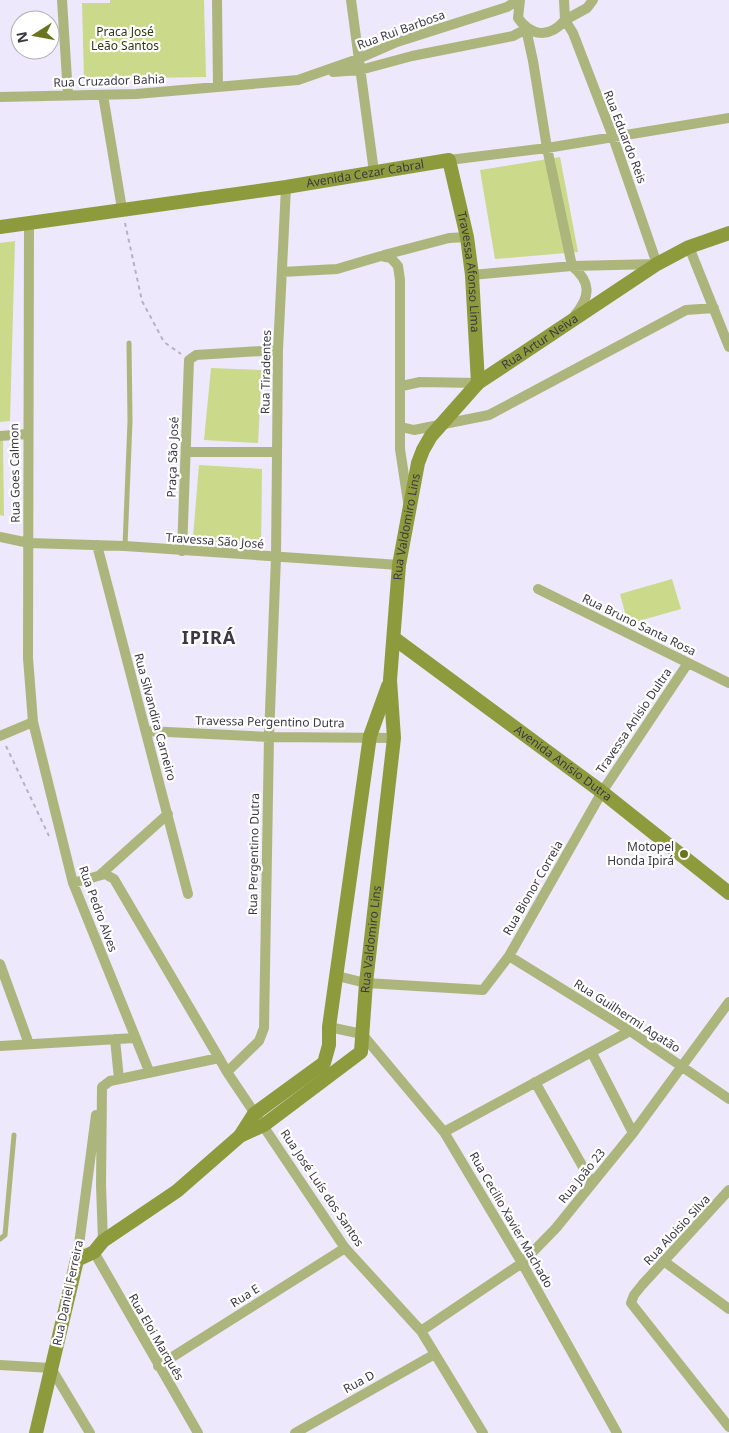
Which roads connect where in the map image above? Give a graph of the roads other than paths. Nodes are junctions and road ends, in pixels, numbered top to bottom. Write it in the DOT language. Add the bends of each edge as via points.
graph roads {
  1 [pos="62,0"];
  2 [pos="217,0"];
  3 [pos="351,0"];
  4 [pos="519,0"];
  5 [pos="564,0"];
  6 [pos="593,0"];
  7 [pos="565,20"];
  8 [pos="526,29"];
  9 [pos="359,65"];
  10 [pos="218,87"];
  11 [pos="103,94"];
  12 [pos="68,95"];
  13 [pos="0,97"];
  14 [pos="729,118"];
  15 [pos="613,137"];
  16 [pos="546,148"];
  17 [pos="449,160"];
  18 [pos="374,172"];
  19 [pos="286,187"];
  20 [pos="122,210"];
  21 [pos="29,224"];
  22 [pos="0,227"];
  23 [pos="729,233"];
  24 [pos="467,237"];
  25 [pos="689,247"];
  26 [pos="381,256"];
  27 [pos="657,264"];
  28 [pos="572,266"];
  29 [pos="282,272"];
  30 [pos="472,274"];
  31 [pos="714,308"];
  32 [pos="569,321"];
  33 [pos="726,333"];
  34 [pos="129,343"];
  35 [pos="729,347"];
  36 [pos="278,350"];
  37 [pos="478,383"];
  38 [pos="402,386"];
  39 [pos="444,424"];
  40 [pos="401,426"];
  41 [pos="27,434"];
  42 [pos="0,436"];
  43 [pos="186,452"];
  44 [pos="277,452"];
  45 [pos="418,463"];
  46 [pos="409,515"];
  47 [pos="0,537"];
  48 [pos="29,543"];
  49 [pos="97,545"];
  50 [pos="125,546"];
  51 [pos="182,551"];
  52 [pos="276,557"];
  53 [pos="399,565"];
  54 [pos="538,589"];
  55 [pos="394,638"];
  56 [pos="688,664"];
  57 [pos="390,680"];
  58 [pos="729,682"];
  59 [pos="33,722"];
  60 [pos="146,731"];
  61 [pos="0,736"];
  62 [pos="370,736"];
  63 [pos="269,737"];
  64 [pos="394,738"];
  65 [pos="602,792"];
  66 [pos="168,814"];
  67 [pos="100,875"];
  68 [pos="74,883"];
  69 [pos="729,892"];
  70 [pos="188,894"];
  71 [pos="509,956"];
  72 [pos="0,964"];
  73 [pos="337,976"];
  74 [pos="366,983"];
  75 [pos="729,1002"];
  76 [pos="329,1027"];
  77 [pos="630,1031"];
  78 [pos="362,1034"];
  79 [pos="136,1038"];
  80 [pos="114,1039"];
  81 [pos="30,1044"];
  82 [pos="0,1046"];
  83 [pos="592,1053"];
  84 [pos="219,1058"];
  85 [pos="680,1066"];
  86 [pos="149,1071"];
  87 [pos="227,1072"];
  88 [pos="119,1079"];
  89 [pos="535,1082"];
  90 [pos="101,1092"];
  91 [pos="729,1099"];
  92 [pos="254,1114"];
  93 [pos="264,1125"];
  94 [pos="444,1132"];
  95 [pos="634,1132"];
  96 [pos="14,1135"];
  97 [pos="240,1136"];
  98 [pos="592,1183"];
  99 [pos="729,1190"];
  100 [pos="725,1203"];
  101 [pos="0,1239"];
  102 [pos="98,1247"];
  103 [pos="345,1248"];
  104 [pos="77,1260"];
  105 [pos="665,1262"];
  106 [pos="522,1263"];
  107 [pos="729,1309"];
  108 [pos="421,1331"];
  109 [pos="435,1354"];
  110 [pos="0,1364"];
  111 [pos="158,1366"];
  112 [pos="51,1368"];
  113 [pos="729,1427"];
  114 [pos="36,1433"];
  115 [pos="90,1433"];
  116 [pos="198,1433"];
  117 [pos="295,1433"];
  118 [pos="483,1433"];
  119 [pos="617,1433"];
  1 -- 12 [label="street"];
  2 -- 10 [label="street"];
  3 -- 9 [label="street"];
  4 -- 8 [label="street" via="518,18"];
  4 -- 9 [label="street, Rua Rui Barbosa" via="397,42"];
  5 -- 7 [label="street"];
  6 -- 7 [label="street" via="587,8"];
  7 -- 8 [label="street" via="555,30 546,33"];
  7 -- 15 [label="street, Rua Eduardo Reis"];
  8 -- 9 [label="street, Rua Rui Barbosa" via="513,36"];
  8 -- 16 [label="street"];
  9 -- 10 [label="street, Rua Rui Barbosa" via="298,80"];
  9 -- 18 [label="street"];
  10 -- 11 [label="street, Rua Cruzador Bahia"];
  11 -- 12 [label="street, Rua Cruzador Bahia"];
  11 -- 20 [label="street"];
  12 -- 13 [label="street, Rua Cruzador Bahia"];
  14 -- 15 [label="street, Avenida Cezar Cabral"];
  15 -- 16 [label="street, Avenida Cezar Cabral"];
  15 -- 27 [label="street, Rua Eduardo Reis"];
  16 -- 17 [label="street, Avenida Cezar Cabral"];
  16 -- 28 [label="street"];
  17 -- 18 [label="main road, Avenida Cezar Cabral"];
  17 -- 24 [label="main road, Travessa Afonso Lima"];
  18 -- 19 [label="main road, Avenida Cezar Cabral"];
  19 -- 20 [label="main road, Avenida Cezar Cabral"];
  19 -- 29 [label="street, Rua Tiradentes"];
  20 -- 21 [label="main road, Avenida Cezar Cabral"];
  21 -- 22 [label="main road, Avenida Cezar Cabral"];
  21 -- 41 [label="street, Rua Goes Calmon"];
  23 -- 25 [label="main road, Rua Artur Neiva"];
  24 -- 26 [label="street" via="449,238"];
  24 -- 30 [label="main road, Travessa Afonso Lima"];
  25 -- 27 [label="main road, Rua Artur Neiva"];
  25 -- 31 [label="street"];
  26 -- 29 [label="street" via="337,269"];
  26 -- 38 [label="street" via="391,258 398,266"];
  27 -- 28 [label="street"];
  27 -- 32 [label="main road, Rua Artur Neiva"];
  28 -- 30 [label="street"];
  28 -- 32 [label="street" via="584,276 587,287 581,308"];
  29 -- 36 [label="street, Rua Tiradentes"];
  30 -- 37 [label="main road, Travessa Afonso Lima"];
  31 -- 33 [label="street"];
  31 -- 39 [label="street" via="686,310 489,415"];
  32 -- 37 [label="main road, Rua Artur Neiva"];
  33 -- 35 [label="street"];
  34 -- 50 [label="lane" via="130,421"];
  36 -- 43 [label="street, Praça São José" via="196,355 188,362"];
  36 -- 44 [label="street, Rua Tiradentes"];
  37 -- 38 [label="street" via="420,382"];
  37 -- 39 [label="main road, Rua Artur Neiva"];
  38 -- 40 [label="street"];
  39 -- 40 [label="street" via="414,430"];
  39 -- 45 [label="main road, Rua Artur Neiva" via="427,443"];
  40 -- 46 [label="street" via="400,449"];
  41 -- 42 [label="street"];
  41 -- 48 [label="street, Rua Goes Calmon"];
  43 -- 44 [label="street"];
  43 -- 51 [label="street, Praça São José"];
  44 -- 52 [label="street, Rua Tiradentes"];
  45 -- 46 [label="main road, Rua Valdomiro Lins"];
  46 -- 53 [label="main road, Rua Valdomiro Lins"];
  47 -- 48 [label="street, Travessa São José"];
  48 -- 49 [label="street, Travessa São José"];
  48 -- 59 [label="street, Rua Goes Calmon" via="28,658"];
  49 -- 50 [label="street, Travessa São José"];
  49 -- 60 [label="street, Rua Silvandira Carneiro"];
  50 -- 51 [label="street, Travessa São José"];
  51 -- 52 [label="street, Travessa São José"];
  52 -- 53 [label="street, Travessa São José"];
  52 -- 63 [label="street, Rua Pergentino Dutra"];
  53 -- 55 [label="main road, Rua Valdomiro Lins"];
  54 -- 56 [label="street, Rua Bruno Santa Rosa"];
  55 -- 57 [label="main road, Rua Valdomiro Lins"];
  55 -- 65 [label="main road, Avenida Anísio Dutra"];
  56 -- 58 [label="street, Rua Bruno Santa Rosa"];
  56 -- 65 [label="street, Travessa Anisio Dultra"];
  57 -- 62 [label="main road, Rua Valdomiro Lins"];
  57 -- 64 [label="main road, Rua Valdomiro Lins"];
  59 -- 61 [label="street"];
  59 -- 68 [label="street, Rua Pedro Alves"];
  60 -- 63 [label="street, Travessa Pergentino Dutra"];
  60 -- 66 [label="street, Rua Silvandira Carneiro"];
  62 -- 63 [label="street, Travessa Pergentino Dutra"];
  62 -- 64 [label="street, Travessa Pergentino Dutra"];
  62 -- 73 [label="main road, Rua Valdomiro Lins"];
  63 -- 87 [label="street, Rua Pergentino Dutra" via="264,1028 259,1041"];
  64 -- 74 [label="main road, Rua Valdomiro Lins"];
  65 -- 69 [label="main road, Avenida Anísio Dutra"];
  65 -- 71 [label="street, Rua Bionor Correia"];
  66 -- 67 [label="street"];
  66 -- 70 [label="street, Rua Silvandira Carneiro"];
  67 -- 68 [label="street"];
  67 -- 84 [label="street" via="114,879"];
  68 -- 79 [label="street, Rua Pedro Alves"];
  71 -- 74 [label="street, Rua Bionor Correia" via="480,991"];
  71 -- 77 [label="street, Rua Guilhermi Agatão"];
  72 -- 81 [label="street"];
  73 -- 74 [label="street"];
  73 -- 76 [label="main road, Rua Valdomiro Lins"];
  74 -- 78 [label="main road, Rua Valdomiro Lins"];
  75 -- 85 [label="street, Rua João 23"];
  76 -- 78 [label="street"];
  76 -- 92 [label="main road, Rua Valdomiro Lins" via="324,1063"];
  77 -- 83 [label="street"];
  77 -- 85 [label="street, Rua Guilhermi Agatão"];
  78 -- 93 [label="main road, Rua Valdomiro Lins" via="361,1052"];
  78 -- 94 [label="street, Rua Cecilio Xavier Machado"];
  79 -- 80 [label="street"];
  79 -- 86 [label="street, Rua Pedro Alves"];
  80 -- 81 [label="street"];
  80 -- 88 [label="street"];
  81 -- 82 [label="street"];
  83 -- 89 [label="street"];
  83 -- 95 [label="street"];
  84 -- 86 [label="street"];
  84 -- 87 [label="street"];
  85 -- 91 [label="street, Rua Guilhermi Agatão"];
  85 -- 95 [label="street, Rua João 23"];
  86 -- 88 [label="street"];
  87 -- 92 [label="street"];
  88 -- 90 [label="street" via="105,1083"];
  89 -- 94 [label="street"];
  89 -- 98 [label="street"];
  90 -- 102 [label="street"];
  90 -- 104 [label="street, Rua Daniel Ferreira"];
  92 -- 93 [label="street"];
  92 -- 97 [label="main road, Rua Valdomiro Lins"];
  93 -- 97 [label="main road, Rua Valdomiro Lins"];
  93 -- 103 [label="street, Rua José Luís dos Santos"];
  94 -- 106 [label="street, Rua Cecilio Xavier Machado"];
  95 -- 98 [label="street, Rua João 23"];
  96 -- 101 [label="lane" via="5,1235"];
  97 -- 102 [label="main road, Rua Valdomiro Lins" via="177,1191"];
  98 -- 106 [label="street, Rua João 23" via="556,1228"];
  99 -- 100 [label="street, Rua Aloisio Silva"];
  100 -- 105 [label="street, Rua Aloisio Silva"];
  102 -- 104 [label="main road, Rua Valdomiro Lins"];
  102 -- 111 [label="street, Rua Eloi Marquês"];
  103 -- 108 [label="street, Rua José Luís dos Santos"];
  103 -- 111 [label="street, Rua E"];
  104 -- 112 [label="main road, Rua Daniel Ferreira"];
  105 -- 107 [label="street"];
  105 -- 113 [label="street, Rua Aloisio Silva" via="632,1300 634,1308"];
  106 -- 108 [label="street, Rua João 23"];
  106 -- 119 [label="street, Rua Cecilio Xavier Machado"];
  108 -- 109 [label="street, Rua José Luís dos Santos"];
  109 -- 117 [label="street, Rua D"];
  109 -- 118 [label="street, Rua José Luís dos Santos"];
  110 -- 112 [label="street"];
  111 -- 116 [label="street, Rua Eloi Marquês"];
  112 -- 114 [label="main road, Rua Daniel Ferreira"];
  112 -- 115 [label="street"];
}
